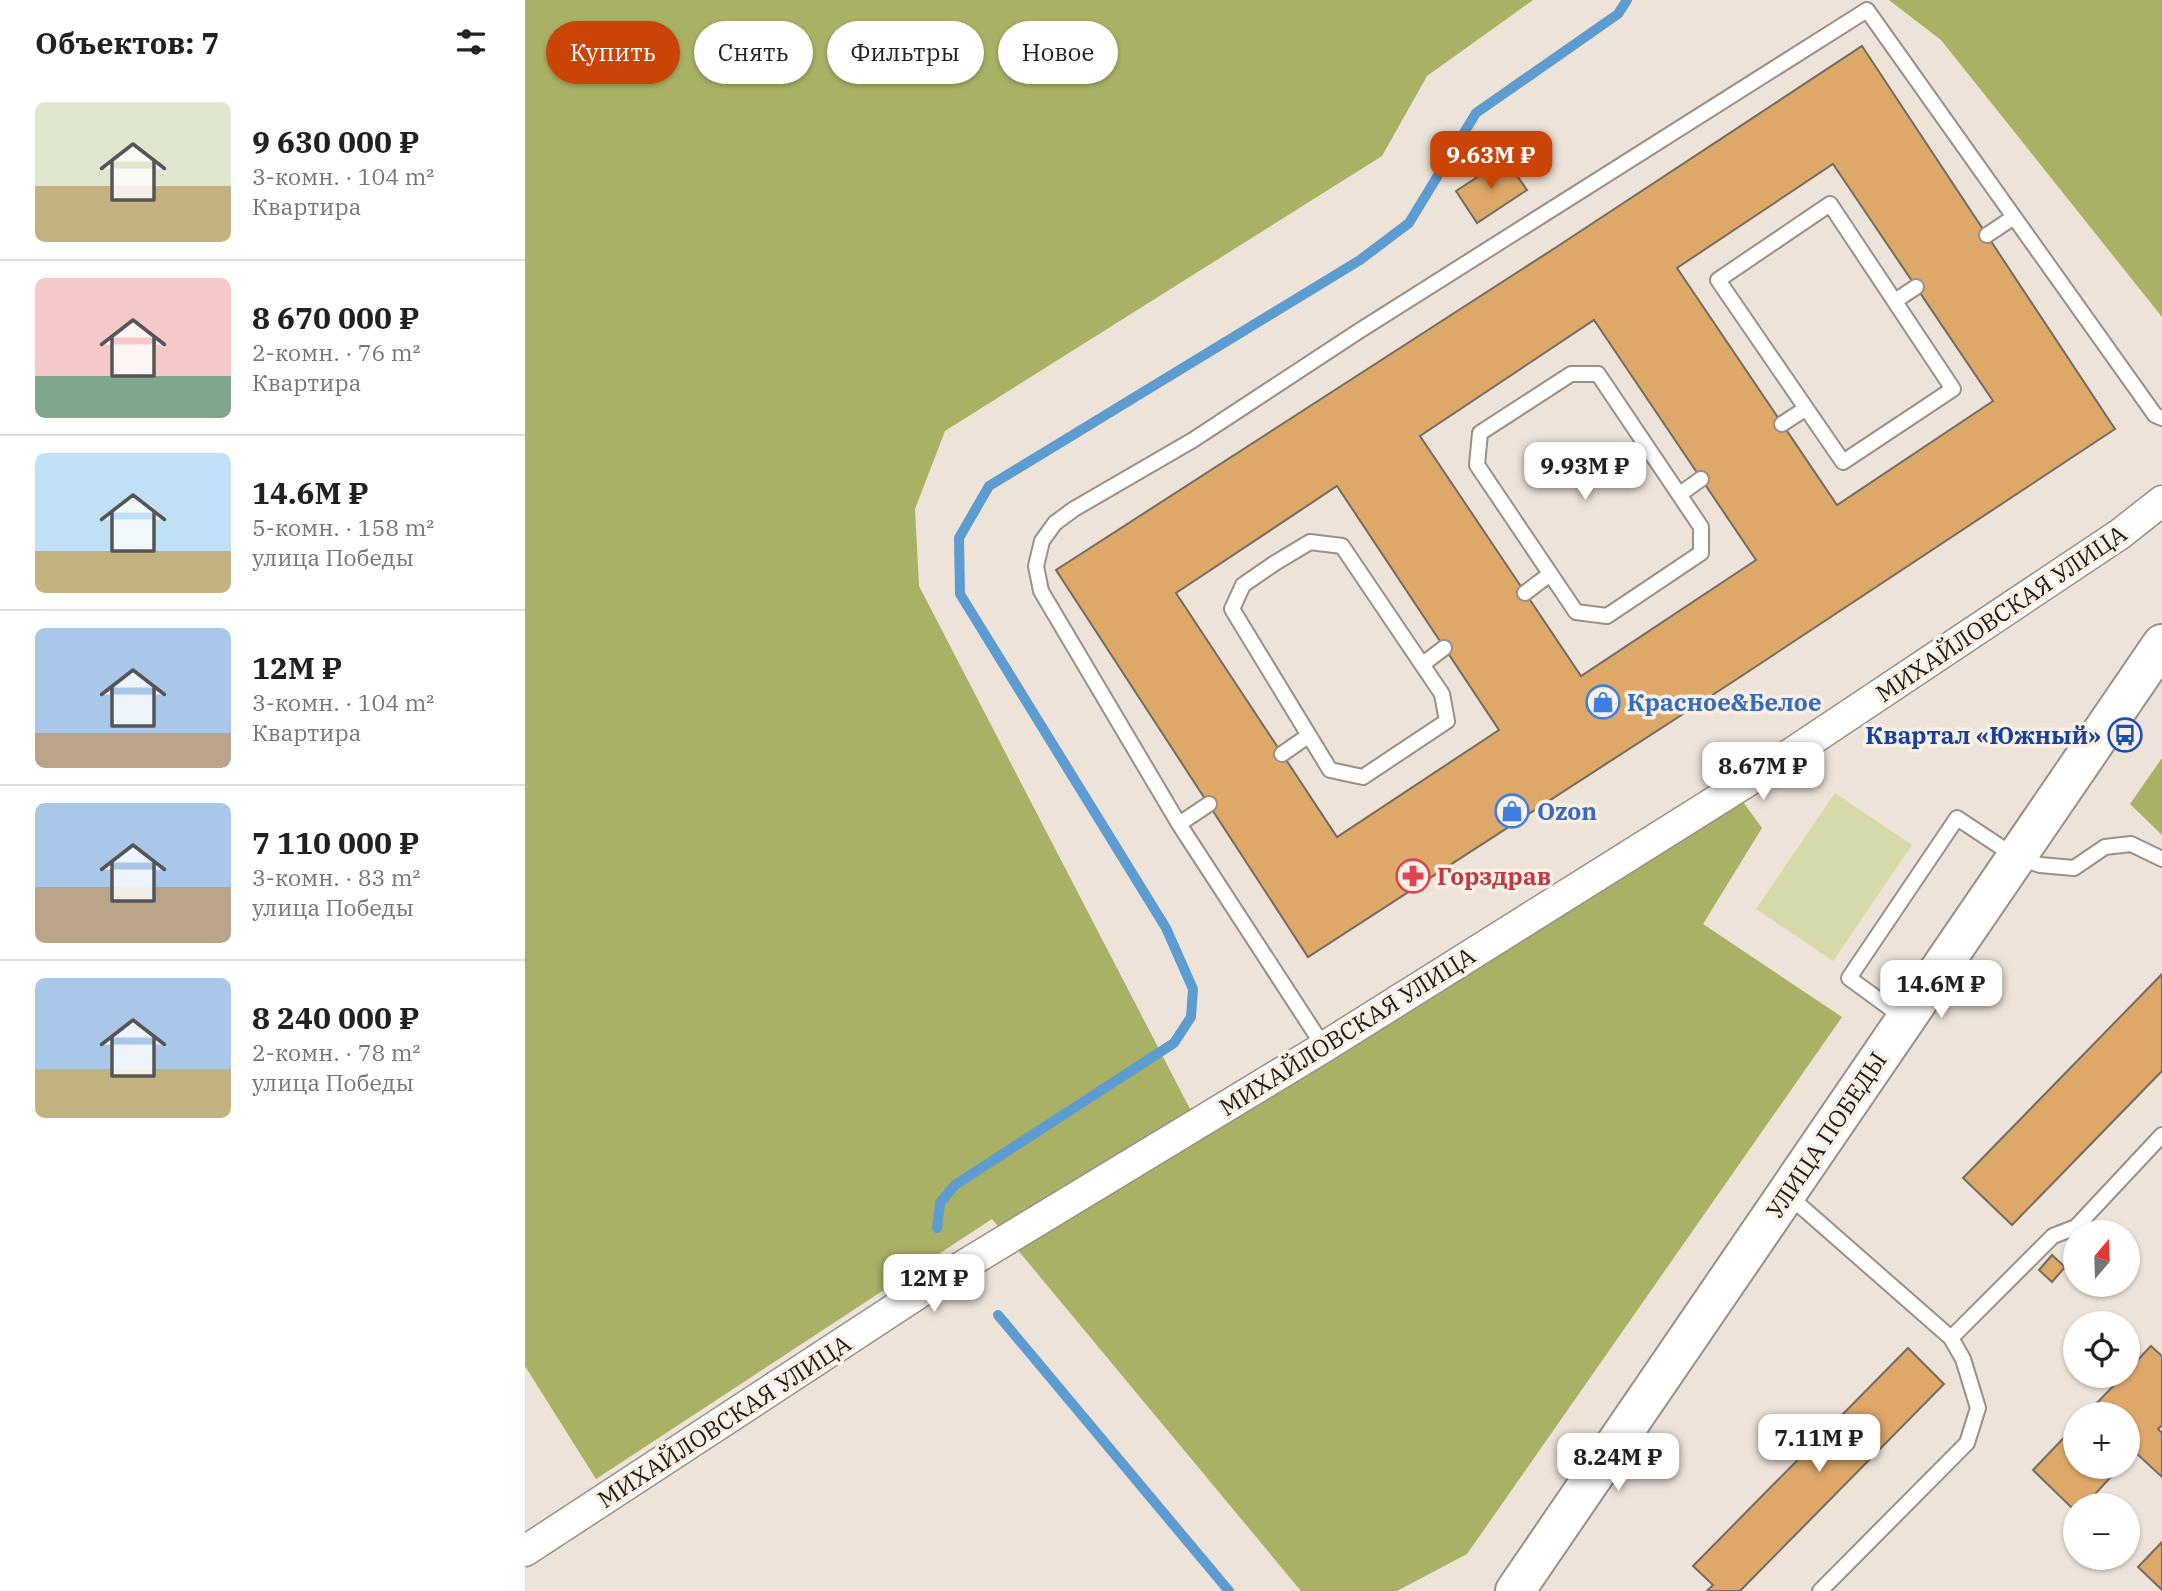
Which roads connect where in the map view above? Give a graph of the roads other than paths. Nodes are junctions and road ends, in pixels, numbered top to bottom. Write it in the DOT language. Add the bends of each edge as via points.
graph roads {
  1 [pos="2014,217"];
  2 [pos="1987,235"];
  3 [pos="1916,287"];
  4 [pos="1895,301"];
  5 [pos="1805,409"];
  6 [pos="2162,418"];
  7 [pos="1782,424"];
  8 [pos="1701,479"];
  9 [pos="1679,494"];
  10 [pos="2162,501"];
  11 [pos="1550,574"];
  12 [pos="1525,593"];
  13 [pos="2162,644"];
  14 [pos="1444,648"];
  15 [pos="1423,664"];
  16 [pos="1308,736"];
  17 [pos="1282,754"];
  18 [pos="1209,804"];
  19 [pos="1179,824"];
  20 [pos="2016,857"];
  21 [pos="2162,859"];
  22 [pos="1905,1019"];
  23 [pos="1324,1047"];
  24 [pos="2162,1135"];
  25 [pos="1787,1193"];
  26 [pos="1951,1338"];
  27 [pos="525,1551"];
  28 [pos="1515,1591"];
  29 [pos="1820,1591"];
  1 -- 2 [label="lane"];
  1 -- 6 [label="lane" via="2155,415"];
  1 -- 19 [label="lane" via="1867,10 1193,440 1073,509 1042,541 1036,566 1041,591"];
  3 -- 4 [label="lane"];
  4 -- 5 [label="lane" via="1953,388 1843,462"];
  4 -- 5 [label="lane" via="1830,204 1718,280"];
  5 -- 7 [label="lane"];
  8 -- 9 [label="lane"];
  9 -- 11 [label="lane" via="1700,527 1701,552 1607,616 1576,612"];
  9 -- 11 [label="lane" via="1598,374 1571,374 1480,433 1477,466"];
  10 -- 23 [label="street, МИХАЙЛОВСКАЯ УЛИЦА" via="2120,534 1786,757"];
  11 -- 12 [label="lane"];
  13 -- 20 [label="main road, УЛИЦА ПОБЕДЫ"];
  14 -- 15 [label="lane"];
  15 -- 16 [label="lane" via="1443,694 1447,721 1363,777 1330,770"];
  15 -- 16 [label="lane" via="1342,546 1310,542 1275,563 1243,585 1232,609"];
  16 -- 17 [label="lane"];
  18 -- 19 [label="lane"];
  19 -- 23 [label="lane"];
  20 -- 21 [label="lane" via="2074,868 2105,847 2131,844"];
  20 -- 22 [label="main road, УЛИЦА ПОБЕДЫ"];
  20 -- 22 [label="lane" via="1957,818 1949,829 1849,978"];
  22 -- 25 [label="main road, УЛИЦА ПОБЕДЫ"];
  23 -- 27 [label="street, МИХАЙЛОВСКАЯ УЛИЦА" via="925,1289"];
  24 -- 26 [label="lane" via="2076,1227 2053,1236"];
  25 -- 26 [label="lane"];
  25 -- 28 [label="main road, УЛИЦА ПОБЕДЫ"];
  26 -- 29 [label="lane" via="1963,1359 1978,1408 1967,1443"];
}
